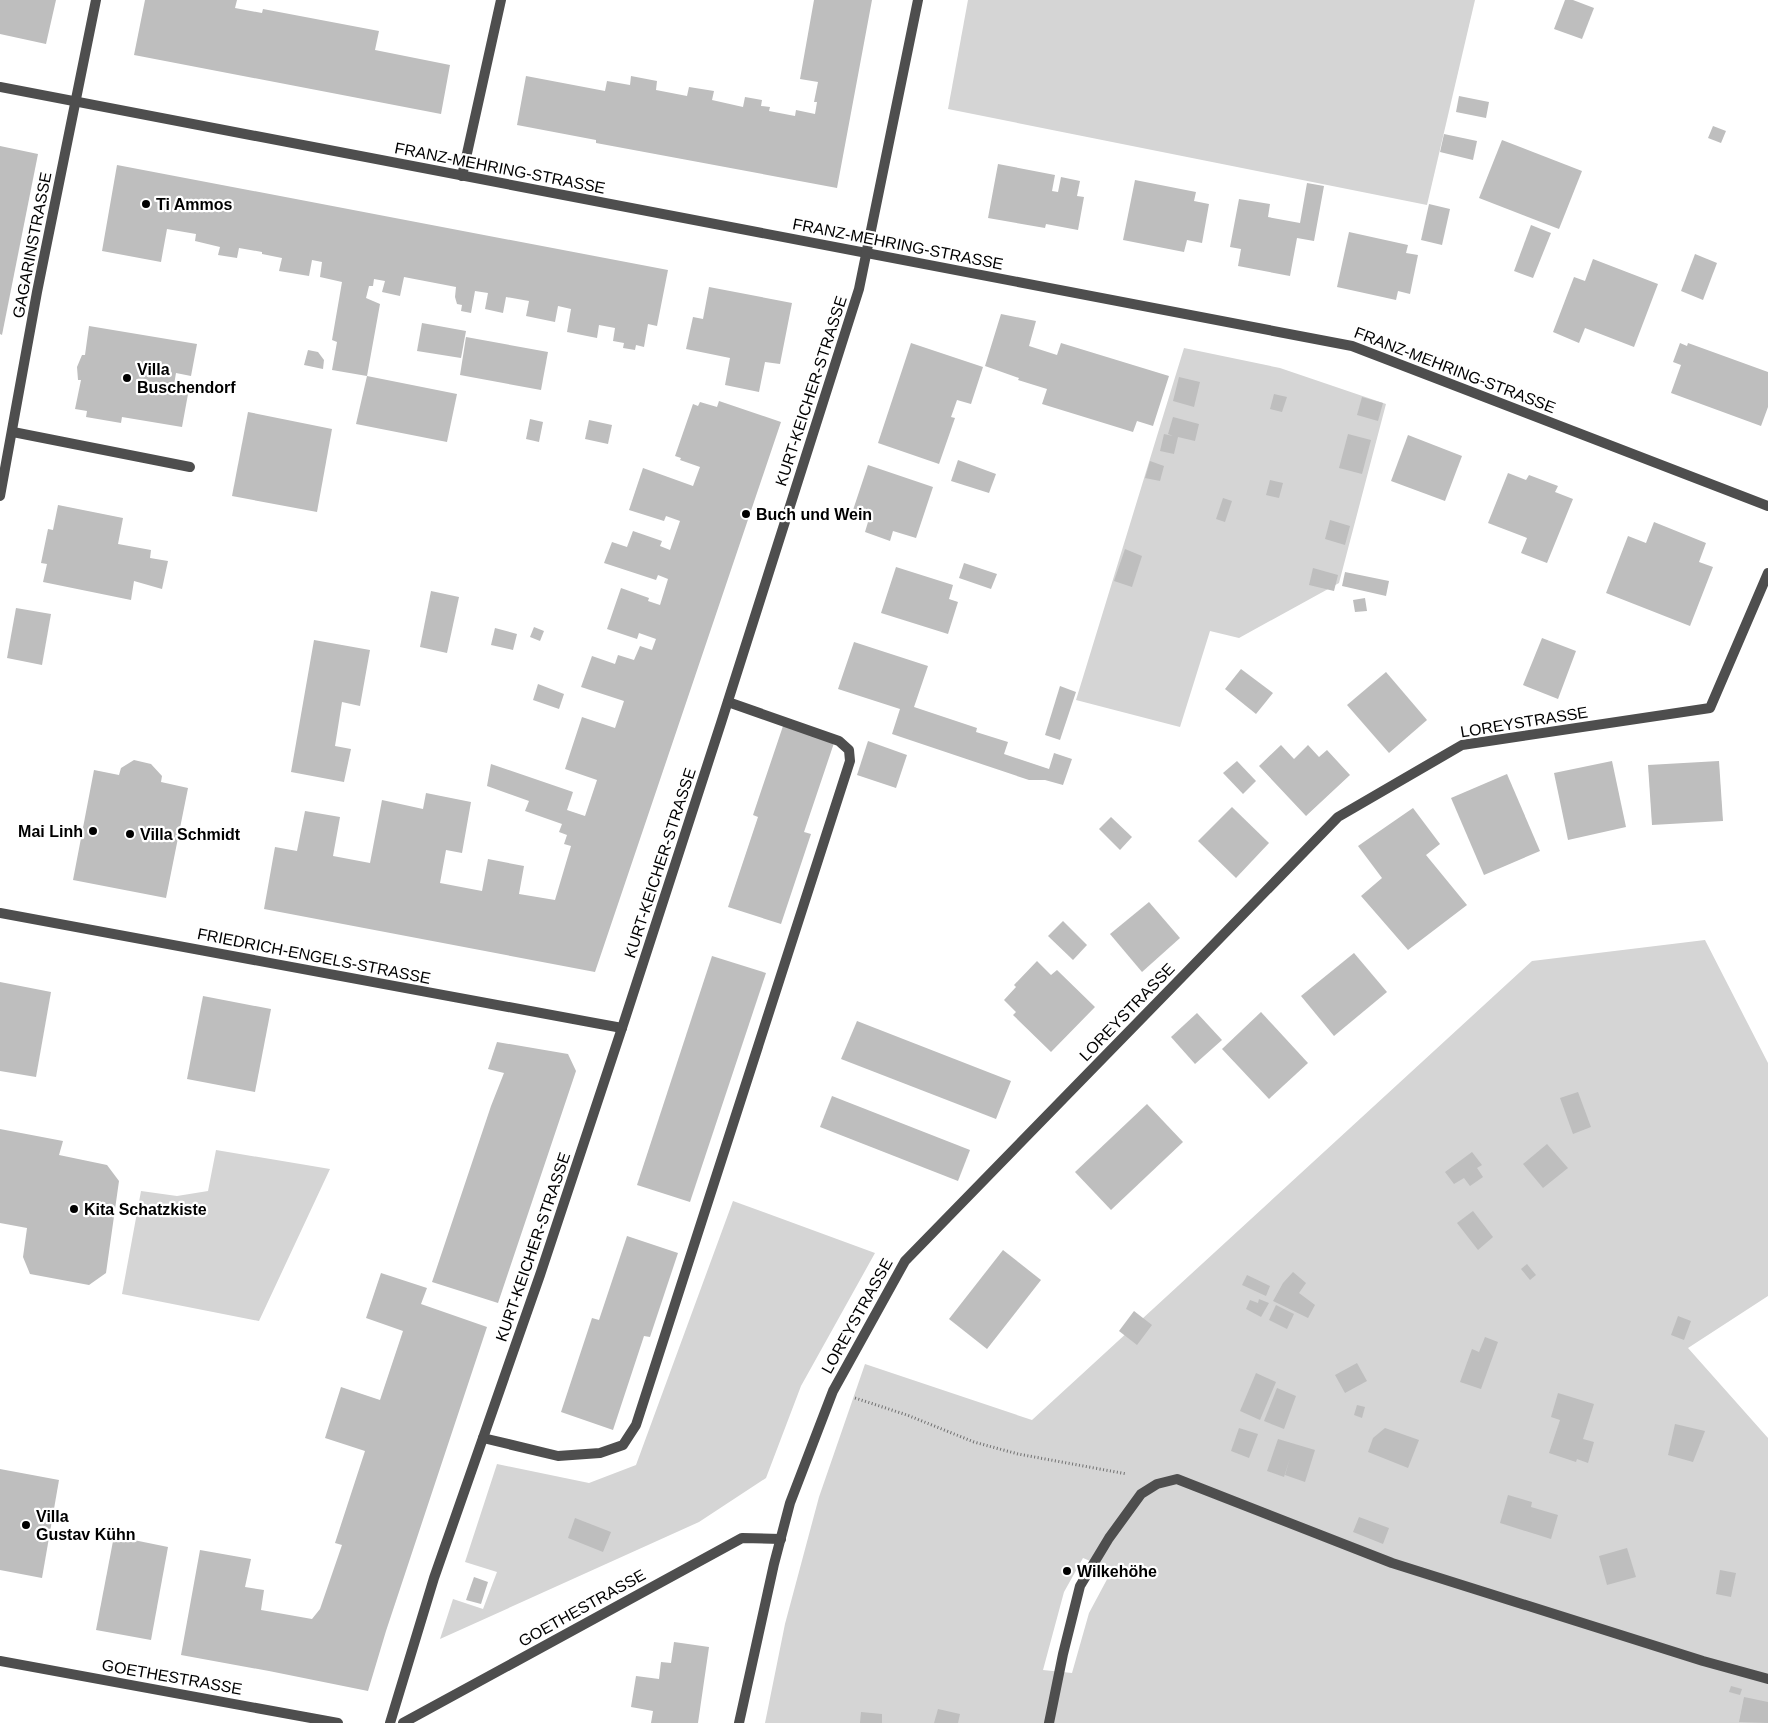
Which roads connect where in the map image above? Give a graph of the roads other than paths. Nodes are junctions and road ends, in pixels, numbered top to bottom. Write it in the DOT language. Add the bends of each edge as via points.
graph roads {
  1 [pos="96,0"];
  2 [pos="501,0"];
  3 [pos="918,0"];
  4 [pos="0,87"];
  5 [pos="76,102"];
  6 [pos="462,176"];
  7 [pos="866,253"];
  8 [pos="13,432"];
  9 [pos="190,467"];
  10 [pos="0,496"];
  11 [pos="1768,506"];
  12 [pos="1768,573"];
  13 [pos="728,702"];
  14 [pos="0,913"];
  15 [pos="622,1028"];
  16 [pos="484,1438"];
  17 [pos="780,1539"];
  18 [pos="0,1661"];
  19 [pos="1768,1679"];
  20 [pos="338,1723"];
  21 [pos="390,1723"];
  22 [pos="403,1723"];
  23 [pos="740,1723"];
  24 [pos="1049,1723"];
  1 -- 5 [label="street, GAGARINSTRASSE"];
  2 -- 6 [label="street"];
  3 -- 7 [label="street, KURT-KEICHER-STRASSE"];
  4 -- 5 [label="street, FRANZ-MEHRING-STRASSE"];
  5 -- 6 [label="street, FRANZ-MEHRING-STRASSE"];
  5 -- 8 [label="street, GAGARINSTRASSE" via="37,292"];
  6 -- 7 [label="street, FRANZ-MEHRING-STRASSE"];
  7 -- 11 [label="street, FRANZ-MEHRING-STRASSE" via="1352,346"];
  7 -- 13 [label="street, KURT-KEICHER-STRASSE" via="859,289"];
  8 -- 9 [label="street"];
  8 -- 10 [label="street, GAGARINSTRASSE"];
  12 -- 17 [label="street, LOREYSTRASSE" via="1710,708 1462,745 1338,818 905,1261 833,1391 790,1503"];
  13 -- 15 [label="street, KURT-KEICHER-STRASSE"];
  13 -- 16 [label="street" via="839,741 849,750 850,761 636,1425 623,1445 600,1453 558,1456"];
  14 -- 15 [label="street, FRIEDRICH-ENGELS-STRASSE"];
  15 -- 16 [label="street, KURT-KEICHER-STRASSE"];
  16 -- 21 [label="street, KURT-KEICHER-STRASSE" via="434,1578"];
  17 -- 22 [label="street, GOETHESTRASSE" via="742,1538"];
  17 -- 23 [label="street, LOREYSTRASSE"];
  18 -- 20 [label="street, GOETHESTRASSE"];
  19 -- 24 [label="street" via="1392,1563 1177,1479 1157,1484 1141,1494 1080,1586"];
}
